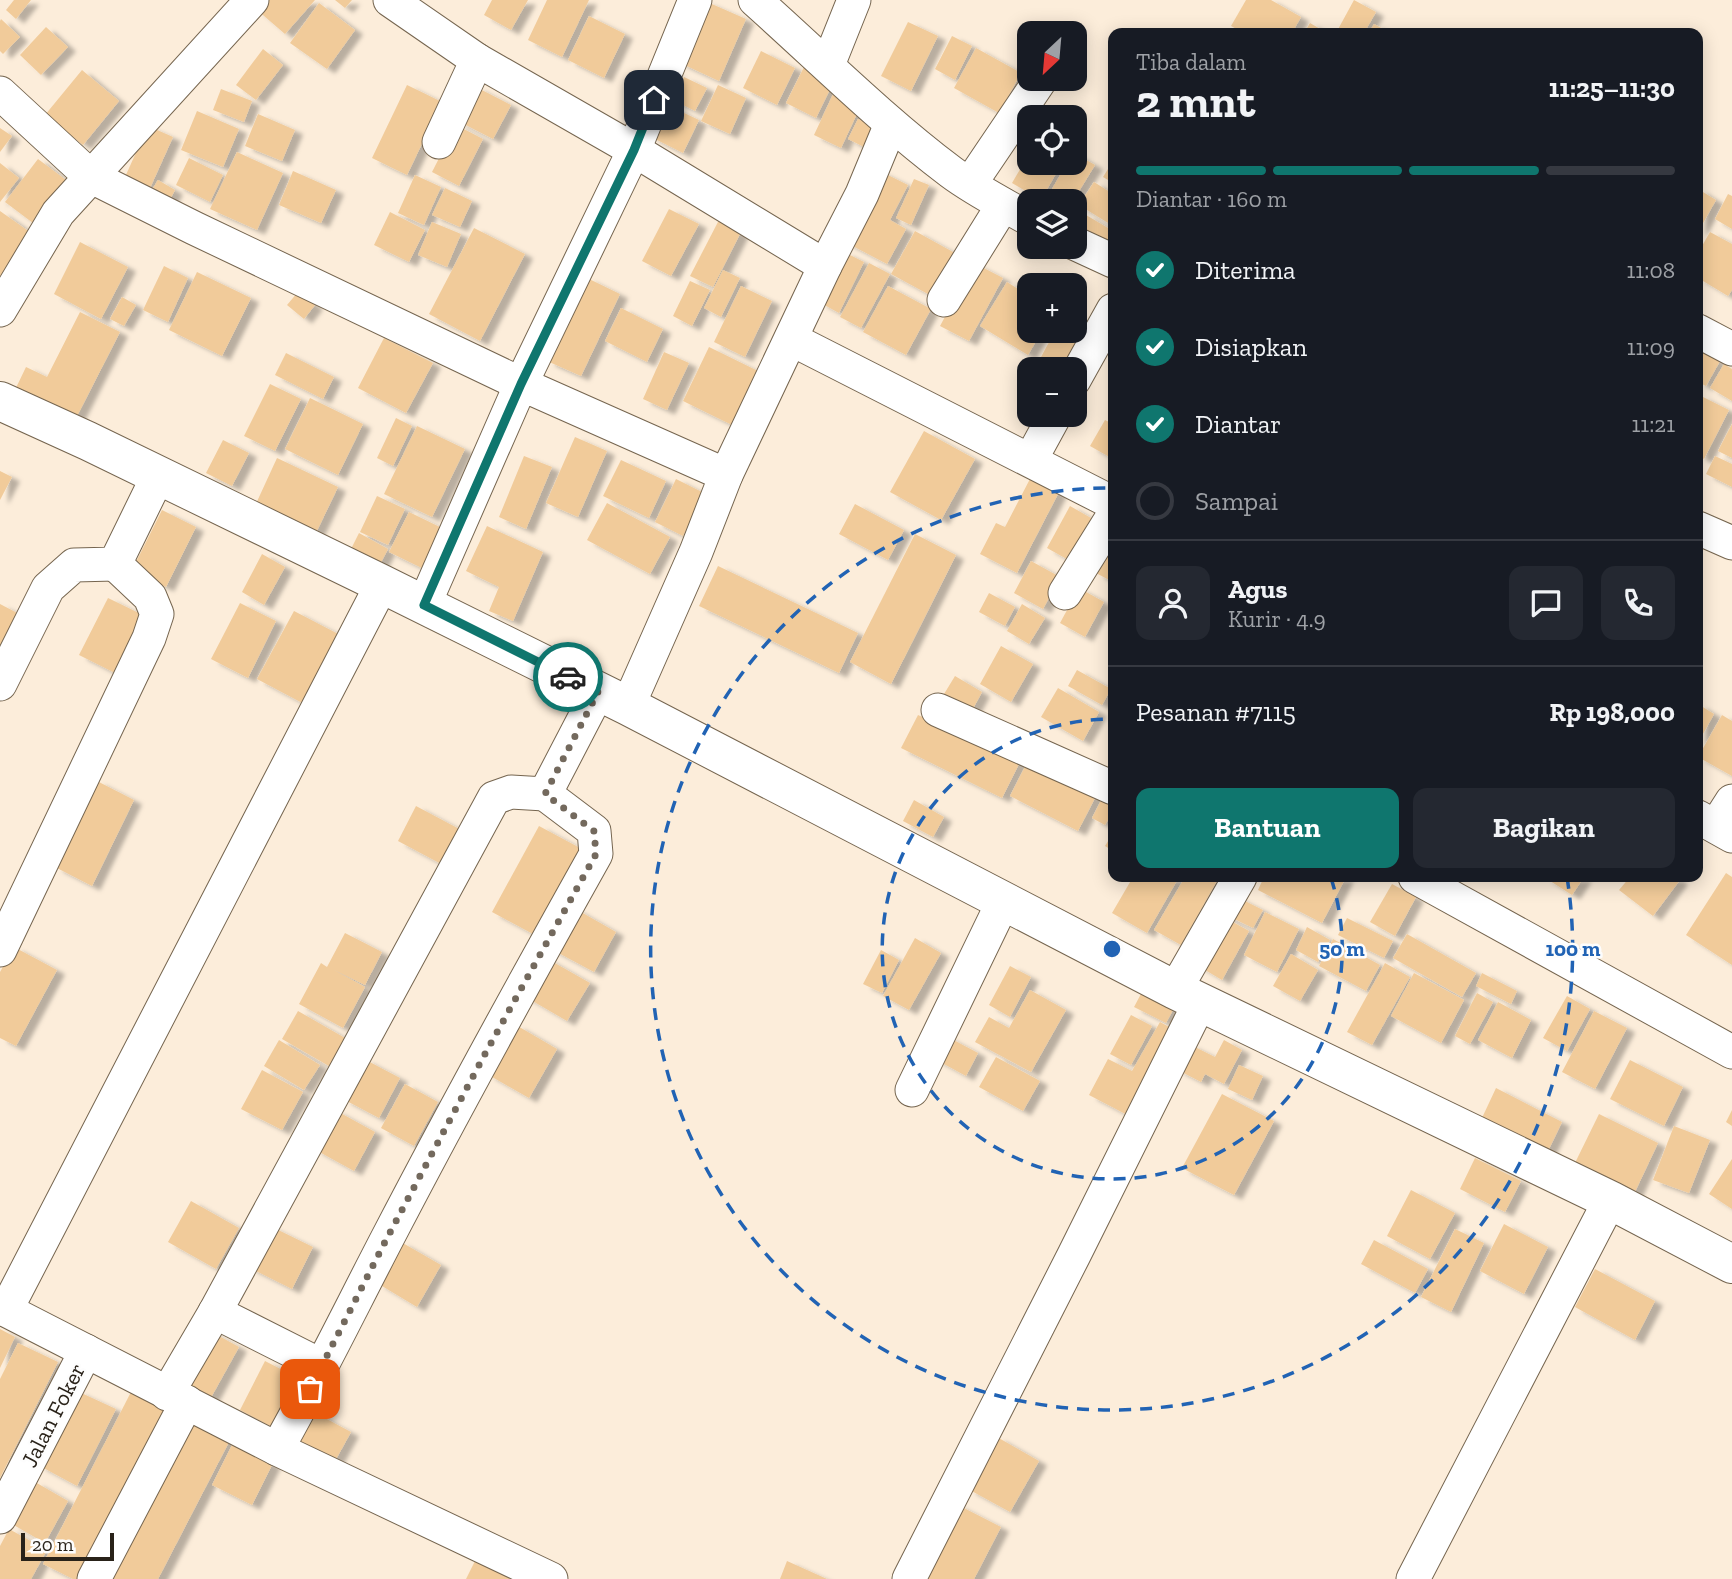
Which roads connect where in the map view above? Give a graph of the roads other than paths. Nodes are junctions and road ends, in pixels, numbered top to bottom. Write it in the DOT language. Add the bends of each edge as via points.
graph roads {
  1 [pos="252,0"];
  2 [pos="390,0"];
  3 [pos="695,0"];
  4 [pos="755,0"];
  5 [pos="854,0"];
  6 [pos="477,60"];
  7 [pos="828,65"];
  8 [pos="1033,91"];
  9 [pos="0,93"];
  10 [pos="891,124"];
  11 [pos="439,142"];
  12 [pos="634,150"];
  13 [pos="90,176"];
  14 [pos="970,184"];
  15 [pos="1016,212"];
  16 [pos="1087,249"];
  17 [pos="1108,259"];
  18 [pos="825,266"];
  19 [pos="944,300"];
  20 [pos="0,310"];
  21 [pos="1108,319"];
  22 [pos="1703,334"];
  23 [pos="791,339"];
  24 [pos="1732,349"];
  25 [pos="1087,357"];
  26 [pos="521,384"];
  27 [pos="0,401"];
  28 [pos="1049,427"];
  29 [pos="1031,460"];
  30 [pos="726,475"];
  31 [pos="158,476"];
  32 [pos="1108,500"];
  33 [pos="1108,524"];
  34 [pos="1703,529"];
  35 [pos="1732,543"];
  36 [pos="115,564"];
  37 [pos="382,584"];
  38 [pos="1065,593"];
  39 [pos="424,605"];
  40 [pos="0,684"];
  41 [pos="613,699"];
  42 [pos="938,710"];
  43 [pos="1108,786"];
  44 [pos="545,794"];
  45 [pos="1238,882"];
  46 [pos="1424,882"];
  47 [pos="1003,902"];
  48 [pos="0,950"];
  49 [pos="1187,996"];
  50 [pos="1728,1042"];
  51 [pos="912,1090"];
  52 [pos="1609,1200"];
  53 [pos="1732,1264"];
  54 [pos="3,1309"];
  55 [pos="215,1312"];
  56 [pos="86,1351"];
  57 [pos="322,1366"];
  58 [pos="177,1398"];
  59 [pos="277,1449"];
  60 [pos="0,1517"];
  61 [pos="94,1579"];
  62 [pos="549,1579"];
  63 [pos="909,1579"];
  64 [pos="1413,1579"];
  1 -- 13 [label="street"];
  2 -- 6 [label="street"];
  3 -- 12 [label="street"];
  4 -- 7 [label="street"];
  5 -- 7 [label="street"];
  6 -- 11 [label="street"];
  6 -- 12 [label="street"];
  7 -- 10 [label="street"];
  8 -- 14 [label="street"];
  9 -- 13 [label="street"];
  10 -- 14 [label="street"];
  10 -- 18 [label="street"];
  12 -- 18 [label="street"];
  12 -- 26 [label="street"];
  13 -- 20 [label="street" via="58,213"];
  13 -- 26 [label="street"];
  14 -- 15 [label="street"];
  15 -- 19 [label="street"];
  16 -- 17 [label="street"];
  18 -- 23 [label="street"];
  21 -- 25 [label="street"];
  22 -- 24 [label="street"];
  23 -- 29 [label="street"];
  23 -- 30 [label="street"];
  26 -- 30 [label="street"];
  26 -- 39 [label="street"];
  27 -- 31 [label="main road"];
  28 -- 29 [label="street"];
  29 -- 32 [label="street"];
  30 -- 41 [label="street" via="696,552"];
  31 -- 36 [label="street"];
  31 -- 37 [label="main road"];
  33 -- 38 [label="street"];
  34 -- 35 [label="street"];
  36 -- 40 [label="street" via="74,565 48,588"];
  36 -- 48 [label="street" via="150,597 156,614 149,638"];
  37 -- 39 [label="main road"];
  37 -- 54 [label="street"];
  39 -- 41 [label="main road"];
  41 -- 44 [label="street"];
  41 -- 47 [label="main road"];
  42 -- 43 [label="street"];
  44 -- 55 [label="street" via="511,792 494,798"];
  44 -- 57 [label="street" via="594,831 596,854 486,1052"];
  45 -- 49 [label="street"];
  46 -- 50 [label="street"];
  47 -- 49 [label="main road"];
  47 -- 51 [label="street"];
  49 -- 52 [label="main road"];
  49 -- 63 [label="street" via="1074,1255"];
  52 -- 53 [label="main road"];
  52 -- 64 [label="street"];
  54 -- 56 [label="street"];
  55 -- 57 [label="street"];
  55 -- 58 [label="street"];
  56 -- 58 [label="street"];
  56 -- 60 [label="street, Jalan Foker"];
  57 -- 59 [label="street"];
  58 -- 59 [label="street"];
  58 -- 61 [label="street"];
  59 -- 62 [label="street"];
}
